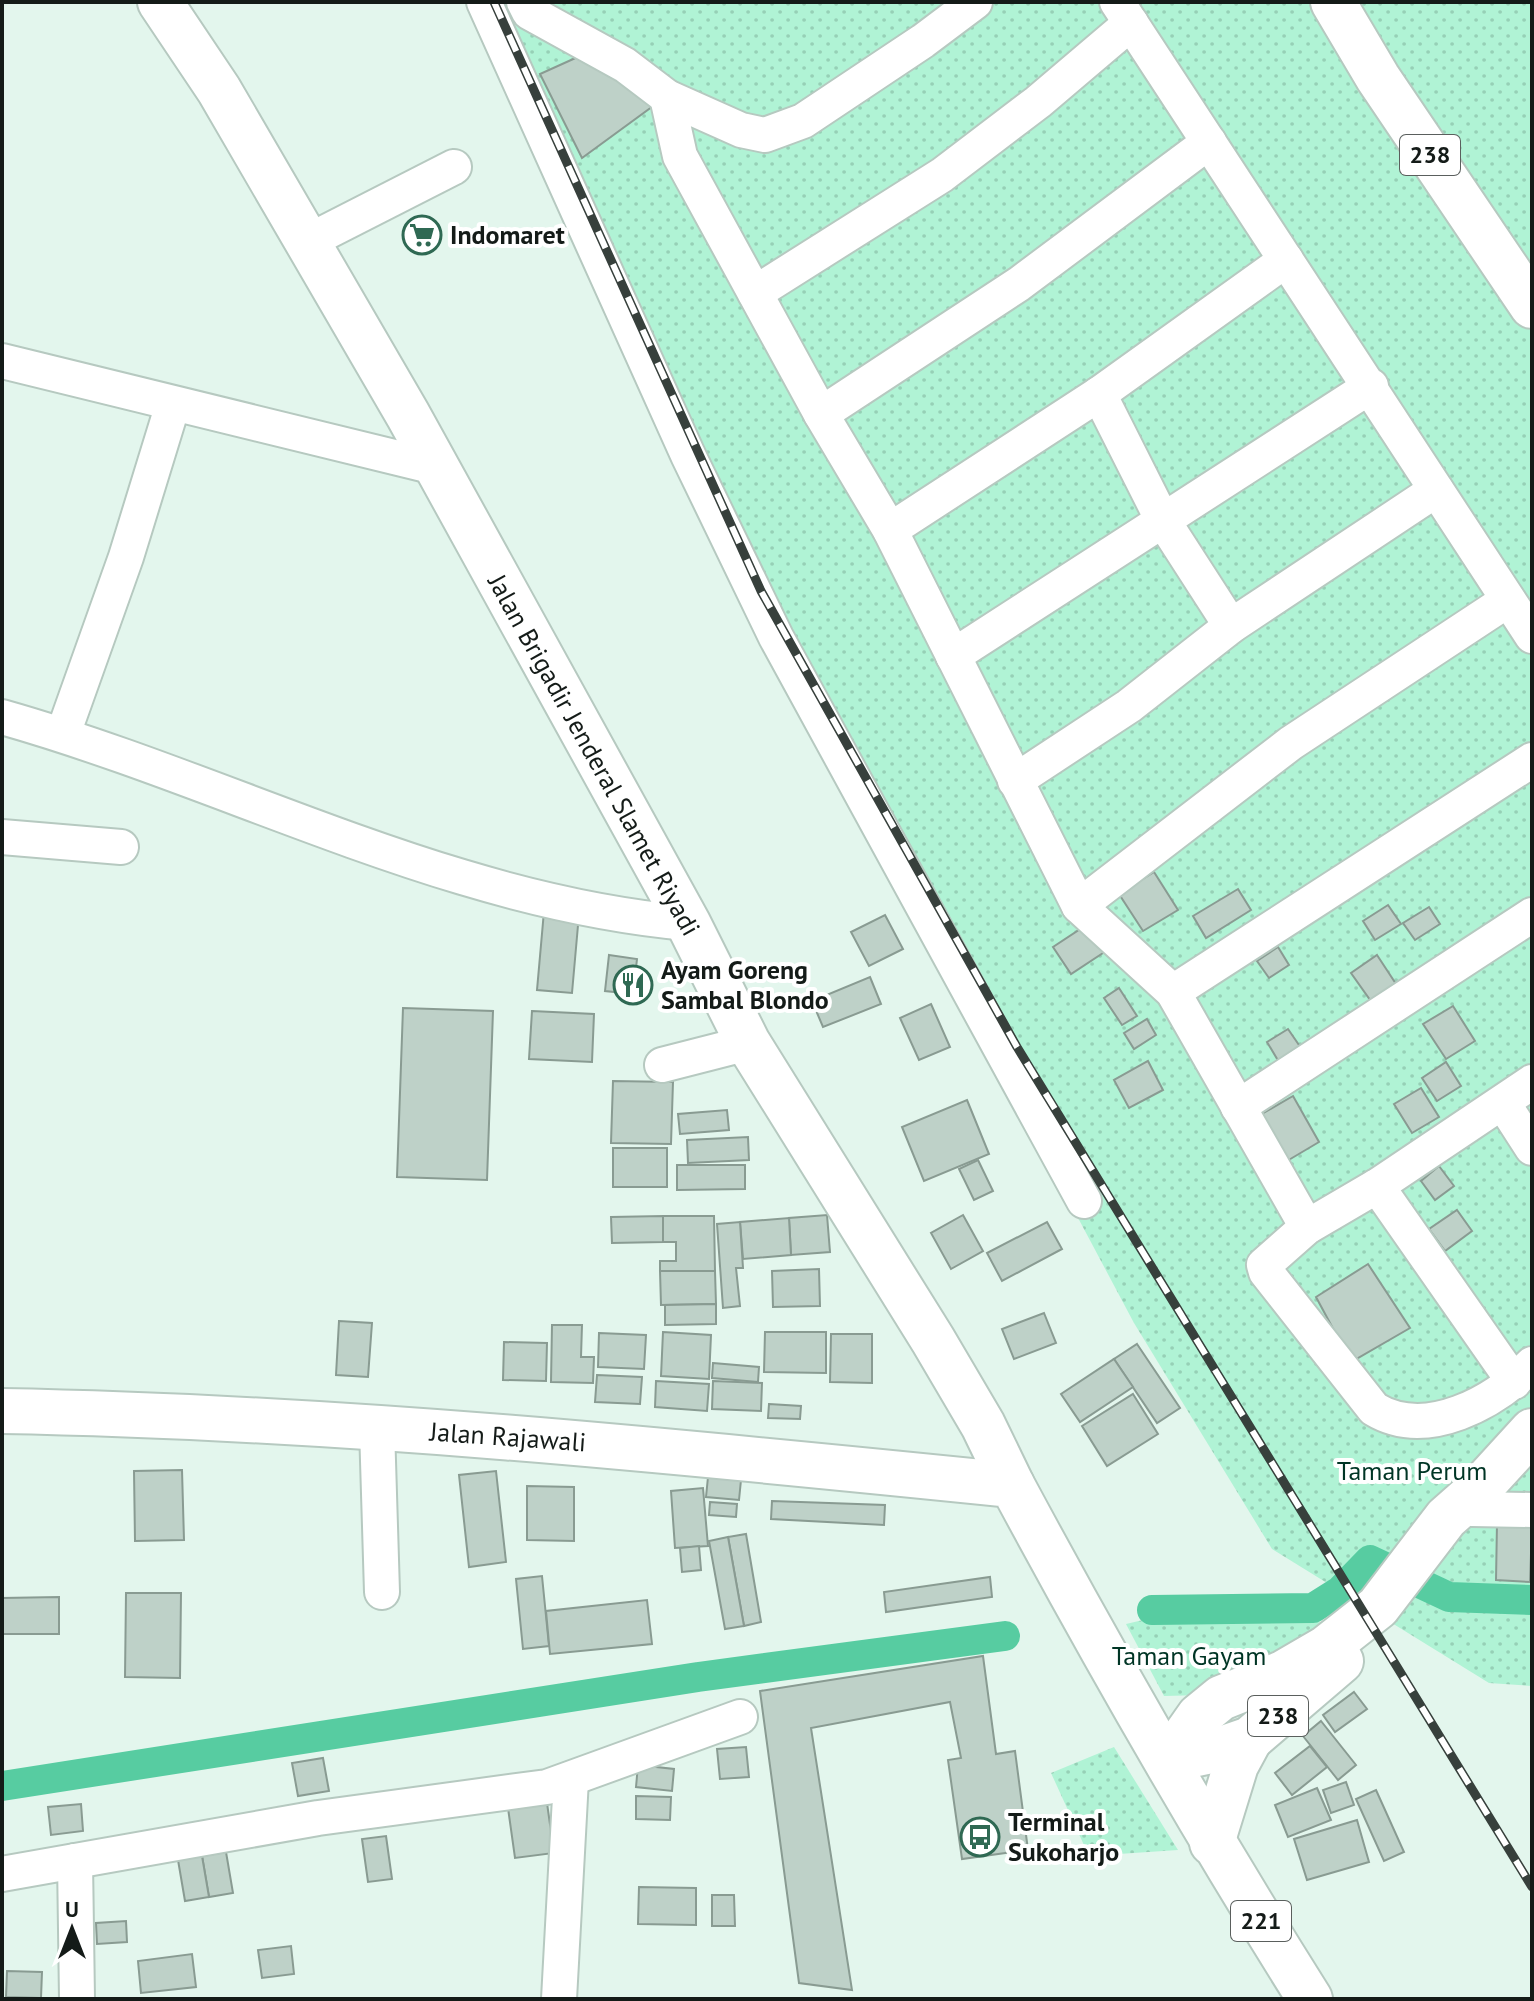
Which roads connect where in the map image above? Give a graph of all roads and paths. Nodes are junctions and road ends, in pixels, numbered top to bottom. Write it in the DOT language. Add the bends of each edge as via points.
graph roads {
  1 [pos="160,2"];
  2 [pos="484,2"];
  3 [pos="524,2"];
  4 [pos="975,2"];
  5 [pos="1333,2"];
  6 [pos="1124,12"];
  7 [pos="667,97"];
  8 [pos="1209,142"];
  9 [pos="454,167"];
  10 [pos="305,243"];
  11 [pos="1286,260"];
  12 [pos="755,293"];
  13 [pos="1532,306"];
  14 [pos="2,361"];
  15 [pos="1371,386"];
  16 [pos="1099,394"];
  17 [pos="173,404"];
  18 [pos="821,414"];
  19 [pos="435,467"];
  20 [pos="1436,490"];
  21 [pos="1162,519"];
  22 [pos="890,530"];
  23 [pos="1508,600"];
  24 [pos="1231,626"];
  25 [pos="1532,636"];
  26 [pos="953,656"];
  27 [pos="2,717"];
  28 [pos="63,734"];
  29 [pos="1532,760"];
  30 [pos="1015,781"];
  31 [pos="2,837"];
  32 [pos="121,847"];
  33 [pos="1079,906"];
  34 [pos="1532,915"];
  35 [pos="688,923"];
  36 [pos="1173,992"];
  37 [pos="748,1043"];
  38 [pos="662,1065"];
  39 [pos="1532,1082"];
  40 [pos="1503,1103"];
  41 [pos="1238,1107"];
  42 [pos="1532,1148"];
  43 [pos="1377,1186"];
  44 [pos="1084,1201"];
  45 [pos="1307,1227"];
  46 [pos="1523,1373"];
  47 [pos="2,1411"];
  48 [pos="377,1428"];
  49 [pos="1532,1431"];
  50 [pos="1012,1485"];
  51 [pos="1464,1510"];
  52 [pos="1532,1510"];
  53 [pos="382,1592"];
  54 [pos="1384,1612"];
  55 [pos="1221,1698"];
  56 [pos="1134,1710"];
  57 [pos="740,1717"];
  58 [pos="1250,1739"];
  59 [pos="1168,1760"];
  60 [pos="571,1779"];
  61 [pos="1212,1843"];
  62 [pos="75,1861"];
  63 [pos="2,1874"];
  64 [pos="77,1999"];
  65 [pos="559,1999"];
  66 [pos="1310,1999"];
  1 -- 10 [label="main road, Jalan Brigadir Jenderal Slamet Riyadi" via="219,90"];
  2 -- 44 [label="street" via="776,637"];
  3 -- 7 [label="street" via="529,12 625,65"];
  4 -- 7 [label="street" via="803,121 777,132 753,134"];
  5 -- 13 [label="main road, 238"];
  6 -- 8 [label="street"];
  6 -- 12 [label="street" via="1038,102 942,175"];
  7 -- 12 [label="street" via="680,156"];
  8 -- 11 [label="street"];
  8 -- 18 [label="street" via="1019,284"];
  9 -- 10 [label="street"];
  10 -- 19 [label="main road, Jalan Brigadir Jenderal Slamet Riyadi"];
  11 -- 15 [label="street"];
  11 -- 16 [label="street"];
  12 -- 18 [label="street"];
  14 -- 17 [label="street"];
  15 -- 20 [label="street"];
  15 -- 21 [label="street"];
  16 -- 21 [label="street"];
  16 -- 22 [label="street"];
  17 -- 19 [label="street"];
  17 -- 28 [label="street"];
  18 -- 22 [label="street"];
  19 -- 35 [label="main road, Jalan Brigadir Jenderal Slamet Riyadi"];
  20 -- 23 [label="street"];
  20 -- 24 [label="street"];
  21 -- 24 [label="street"];
  21 -- 26 [label="street"];
  22 -- 26 [label="street"];
  23 -- 25 [label="street"];
  23 -- 33 [label="street" via="1291,743"];
  24 -- 30 [label="street" via="1129,706"];
  26 -- 30 [label="street"];
  27 -- 28 [label="street"];
  28 -- 35 [label="street" via="393,856 555,901 638,919"];
  29 -- 36 [label="street"];
  30 -- 33 [label="street"];
  31 -- 32 [label="street"];
  33 -- 36 [label="street"];
  34 -- 41 [label="street"];
  35 -- 37 [label="main road, Jalan Brigadir Jenderal Slamet Riyadi"];
  36 -- 41 [label="street"];
  37 -- 38 [label="street"];
  37 -- 50 [label="main road, Jalan Brigadir Jenderal Slamet Riyadi" via="933,1340"];
  39 -- 40 [label="street"];
  40 -- 42 [label="street"];
  40 -- 43 [label="street"];
  41 -- 45 [label="street"];
  43 -- 45 [label="street"];
  43 -- 46 [label="street"];
  45 -- 46 [label="street" via="1268,1260 1266,1272 1374,1409 1396,1418 1462,1413"];
  47 -- 48 [label="main road, Jalan Rajawali"];
  48 -- 50 [label="main road, Jalan Rajawali" via="613,1444"];
  48 -- 53 [label="street"];
  49 -- 51 [label="main road, 238"];
  50 -- 56 [label="main road, Jalan Brigadir Jenderal Slamet Riyadi"];
  51 -- 52 [label="street"];
  51 -- 54 [label="main road, 238"];
  54 -- 55 [label="main road, 238" via="1283,1673"];
  54 -- 58 [label="main road, 238"];
  55 -- 56 [label="main road" via="1187,1707"];
  55 -- 59 [label="main road, 238" via="1199,1716"];
  56 -- 59 [label="main road, Jalan Brigadir Jenderal Slamet Riyadi"];
  57 -- 60 [label="street"];
  58 -- 59 [label="main road, 238"];
  58 -- 61 [label="main road" via="1236,1765"];
  59 -- 61 [label="main road, 221"];
  60 -- 62 [label="street" via="524,1791 318,1818"];
  60 -- 65 [label="street"];
  61 -- 66 [label="main road, 221"];
  62 -- 63 [label="street"];
  62 -- 64 [label="street"];
}
